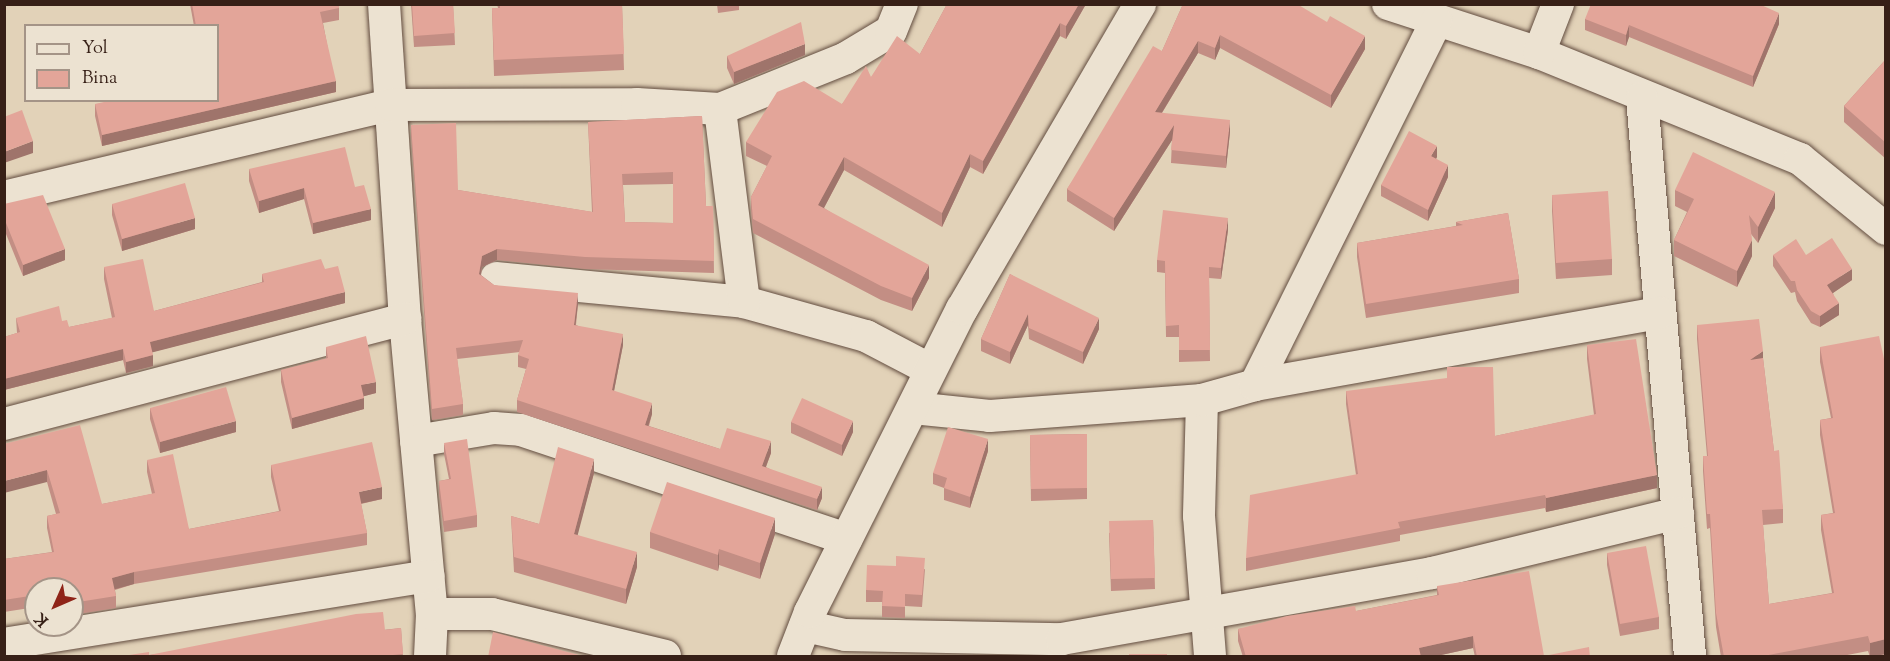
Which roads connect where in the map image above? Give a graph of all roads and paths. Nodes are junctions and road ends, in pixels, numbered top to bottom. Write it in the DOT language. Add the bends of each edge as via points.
graph roads {
  1 [pos="384,4"];
  2 [pos="902,4"];
  3 [pos="1140,4"];
  4 [pos="1388,4"];
  5 [pos="1558,4"];
  6 [pos="1436,22"];
  7 [pos="1539,53"];
  8 [pos="1642,98"];
  9 [pos="391,105"];
  10 [pos="720,109"];
  11 [pos="4,197"];
  12 [pos="1886,229"];
  13 [pos="496,278"];
  14 [pos="744,302"];
  15 [pos="1660,313"];
  16 [pos="405,319"];
  17 [pos="931,370"];
  18 [pos="1255,385"];
  19 [pos="1202,400"];
  20 [pos="912,408"];
  21 [pos="4,424"];
  22 [pos="416,441"];
  23 [pos="1678,513"];
  24 [pos="846,539"];
  25 [pos="429,576"];
  26 [pos="432,614"];
  27 [pos="1206,615"];
  28 [pos="805,626"];
  29 [pos="4,644"];
  30 [pos="430,657"];
  31 [pos="665,657"];
  32 [pos="793,657"];
  33 [pos="1210,657"];
  34 [pos="1690,657"];
  1 -- 9 [label="street"];
  2 -- 10 [label="street" via="891,32 846,58"];
  3 -- 17 [label="street" via="962,309"];
  4 -- 6 [label="street"];
  5 -- 7 [label="street"];
  6 -- 7 [label="street"];
  6 -- 18 [label="street"];
  7 -- 8 [label="street"];
  8 -- 12 [label="street" via="1800,159"];
  8 -- 15 [label="street"];
  9 -- 10 [label="street" via="637,104"];
  9 -- 11 [label="street"];
  9 -- 16 [label="street"];
  10 -- 14 [label="street"];
  13 -- 14 [label="street"];
  14 -- 17 [label="street" via="866,336"];
  15 -- 18 [label="street"];
  15 -- 23 [label="street"];
  16 -- 21 [label="street"];
  16 -- 22 [label="street"];
  17 -- 20 [label="street"];
  18 -- 19 [label="street"];
  19 -- 20 [label="street" via="990,416"];
  19 -- 27 [label="street" via="1199,516"];
  20 -- 24 [label="street"];
  22 -- 24 [label="street" via="494,428 521,430"];
  22 -- 25 [label="street"];
  23 -- 27 [label="street" via="1432,573"];
  23 -- 34 [label="street"];
  24 -- 28 [label="street"];
  25 -- 26 [label="street"];
  25 -- 29 [label="street"];
  26 -- 30 [label="street"];
  26 -- 31 [label="street" via="492,614"];
  27 -- 28 [label="street" via="1062,639 845,635"];
  27 -- 33 [label="street"];
  28 -- 32 [label="street"];
}
